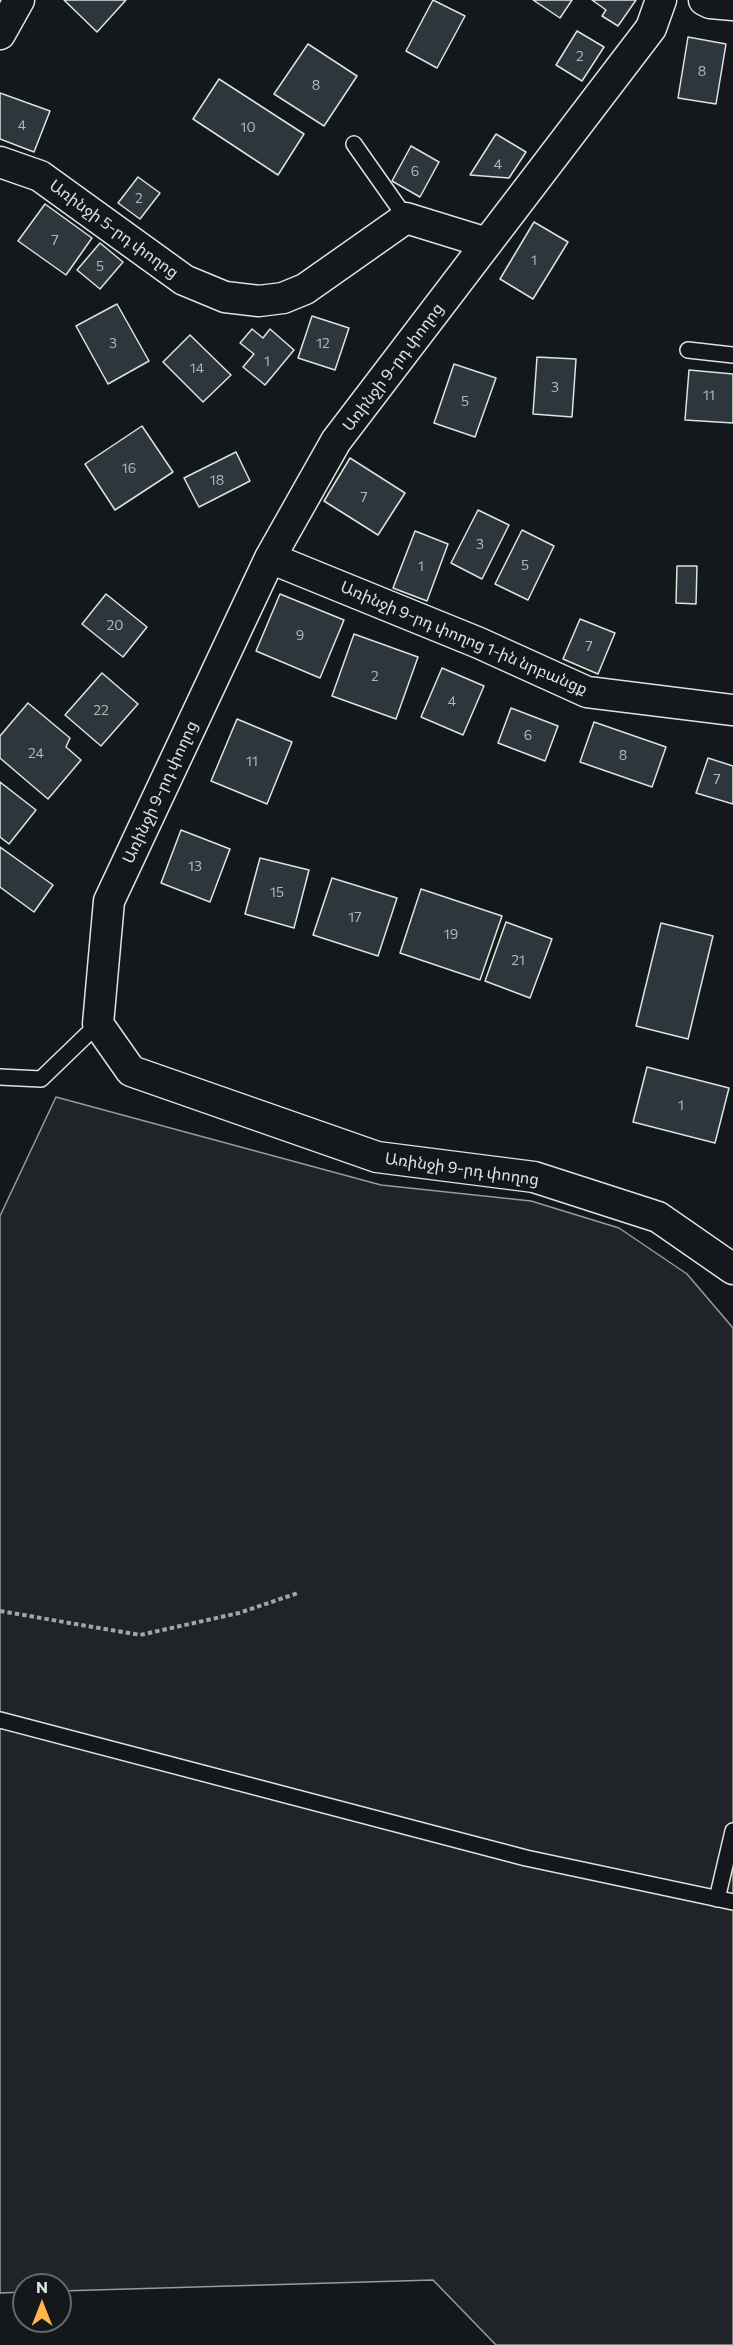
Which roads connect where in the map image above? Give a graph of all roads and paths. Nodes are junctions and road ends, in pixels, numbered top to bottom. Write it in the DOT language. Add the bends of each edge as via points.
graph roads {
  1 [pos="20,0"];
  2 [pos="661,0"];
  3 [pos="704,0"];
  4 [pos="733,5"];
  5 [pos="0,34"];
  6 [pos="354,144"];
  7 [pos="0,162"];
  8 [pos="406,218"];
  9 [pos="487,243"];
  10 [pos="688,350"];
  11 [pos="733,355"];
  12 [pos="270,558"];
  13 [pos="733,711"];
  14 [pos="98,1024"];
  15 [pos="0,1077"];
  16 [pos="733,1269"];
  17 [pos="298,1593"];
  18 [pos="0,1611"];
  19 [pos="0,1720"];
  20 [pos="733,1831"];
  21 [pos="717,1899"];
  22 [pos="733,1902"];
  1 -- 5 [label="street"];
  2 -- 9 [label="street, Առինջի 9-րդ փողոց" via="651,28"];
  3 -- 4 [label="street"];
  6 -- 8 [label="lane"];
  7 -- 8 [label="street, Առինջի 5-րդ փողոց" via="40,176 184,280 225,297 259,301 283,298 305,289"];
  8 -- 9 [label="street"];
  9 -- 12 [label="street, Առինջի 9-րդ փողոց" via="336,441"];
  10 -- 11 [label="lane"];
  12 -- 13 [label="street, Առինջի 9-րդ փողոց 1-ին նրբանցք" via="479,643 586,692"];
  12 -- 14 [label="street, Առինջի 9-րդ փողոց" via="109,901"];
  14 -- 15 [label="lane" via="41,1079"];
  14 -- 16 [label="street, Առինջի 9-րդ փողոց" via="131,1071 377,1157 534,1177 658,1217"];
  17 -- 18 [label="path" via="239,1613 140,1635"];
  19 -- 21 [label="lane" via="526,1858"];
  20 -- 21 [label="lane"];
  21 -- 22 [label="lane"];
}
